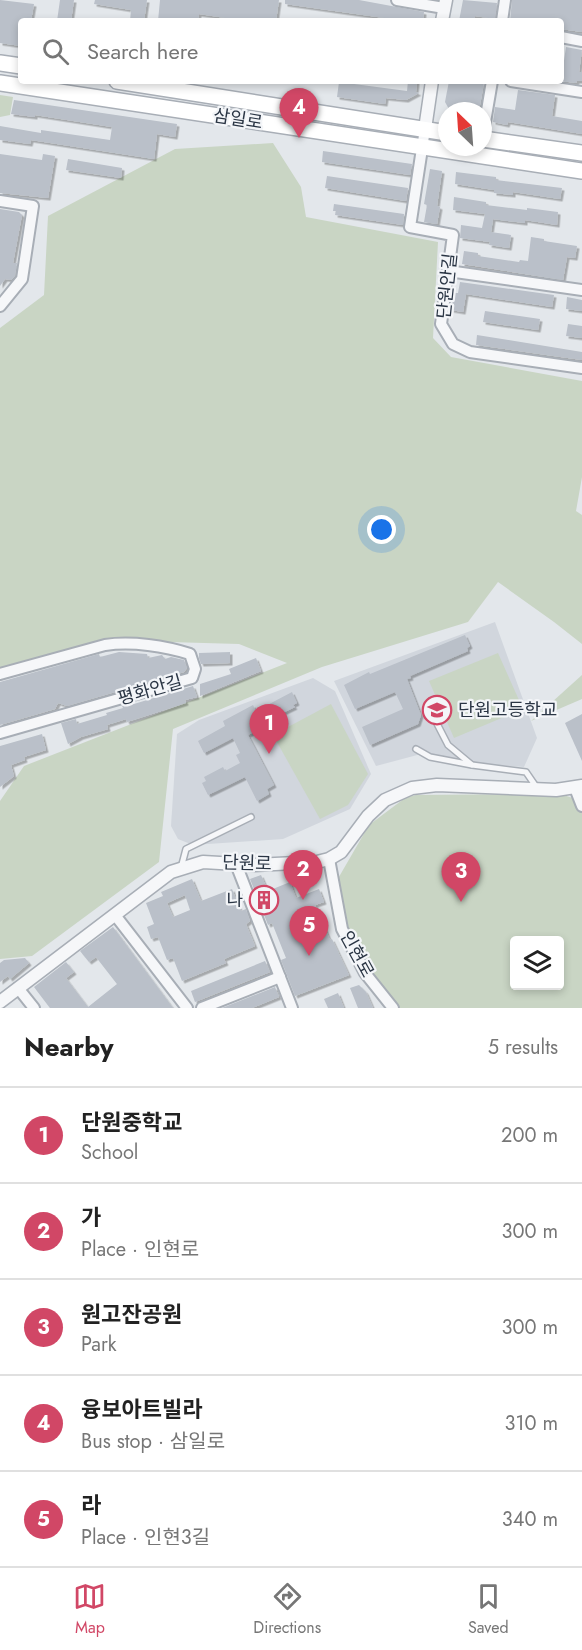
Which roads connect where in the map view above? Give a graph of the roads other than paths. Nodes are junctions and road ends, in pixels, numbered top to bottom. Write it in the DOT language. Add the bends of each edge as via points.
graph roads {
  1 [pos="397,0"];
  2 [pos="505,0"];
  3 [pos="445,4"];
  4 [pos="502,18"];
  5 [pos="564,37"];
  6 [pos="582,40"];
  7 [pos="0,63"];
  8 [pos="18,66"];
  9 [pos="0,83"];
  10 [pos="136,84"];
  11 [pos="432,84"];
  12 [pos="491,84"];
  13 [pos="530,84"];
  14 [pos="582,92"];
  15 [pos="488,102"];
  16 [pos="425,129"];
  17 [pos="438,131"];
  18 [pos="492,140"];
  19 [pos="423,146"];
  20 [pos="582,153"];
  21 [pos="582,171"];
  22 [pos="0,201"];
  23 [pos="448,271"];
  24 [pos="582,290"];
  25 [pos="0,306"];
  26 [pos="582,368"];
  27 [pos="0,674"];
  28 [pos="432,714"];
  29 [pos="0,733"];
  30 [pos="416,749"];
  31 [pos="472,765"];
  32 [pos="578,787"];
  33 [pos="538,790"];
  34 [pos="582,806"];
  35 [pos="251,817"];
  36 [pos="329,859"];
  37 [pos="236,864"];
  38 [pos="181,868"];
  39 [pos="115,915"];
  40 [pos="280,977"];
  41 [pos="18,988"];
  42 [pos="0,1002"];
  43 [pos="34,1008"];
  44 [pos="187,1008"];
  45 [pos="202,1008"];
  46 [pos="292,1008"];
  47 [pos="393,1008"];
  1 -- 3 [label="street"];
  2 -- 4 [label="street"];
  5 -- 6 [label="street"];
  7 -- 8 [label="main road"];
  9 -- 19 [label="main road, 삼일로"];
  10 -- 16 [label="main road, 삼일로"];
  11 -- 16 [label="street"];
  12 -- 15 [label="street"];
  13 -- 14 [label="street"];
  16 -- 17 [label="main road, 삼일로"];
  16 -- 19 [label="street, 단원안길"];
  18 -- 20 [label="main road"];
  19 -- 21 [label="main road, 삼일로"];
  19 -- 23 [label="street, 단원안길" via="410,227 453,235"];
  22 -- 25 [label="street" via="33,206 22,279"];
  23 -- 24 [label="street"];
  23 -- 26 [label="street, 단원안길" via="441,324 453,344 470,352"];
  27 -- 29 [label="street, 평화안길" via="119,643 190,654 195,669 192,678"];
  28 -- 31 [label="lane" via="448,745"];
  30 -- 31 [label="lane" via="430,757"];
  31 -- 33 [label="lane" via="526,772"];
  32 -- 33 [label="street"];
  32 -- 34 [label="street"];
  33 -- 36 [label="street" via="437,785 412,788 385,800 341,852"];
  35 -- 38 [label="lane" via="186,849"];
  36 -- 37 [label="street, 단원로"];
  36 -- 47 [label="street, 인현로" via="342,929 365,973"];
  37 -- 38 [label="street, 단원로" via="203,862"];
  37 -- 40 [label="street"];
  38 -- 39 [label="street, 단원로"];
  39 -- 41 [label="street, 단원로"];
  39 -- 44 [label="street"];
  40 -- 45 [label="street"];
  40 -- 46 [label="street"];
  41 -- 42 [label="street, 단원로"];
  41 -- 43 [label="street"];
}
